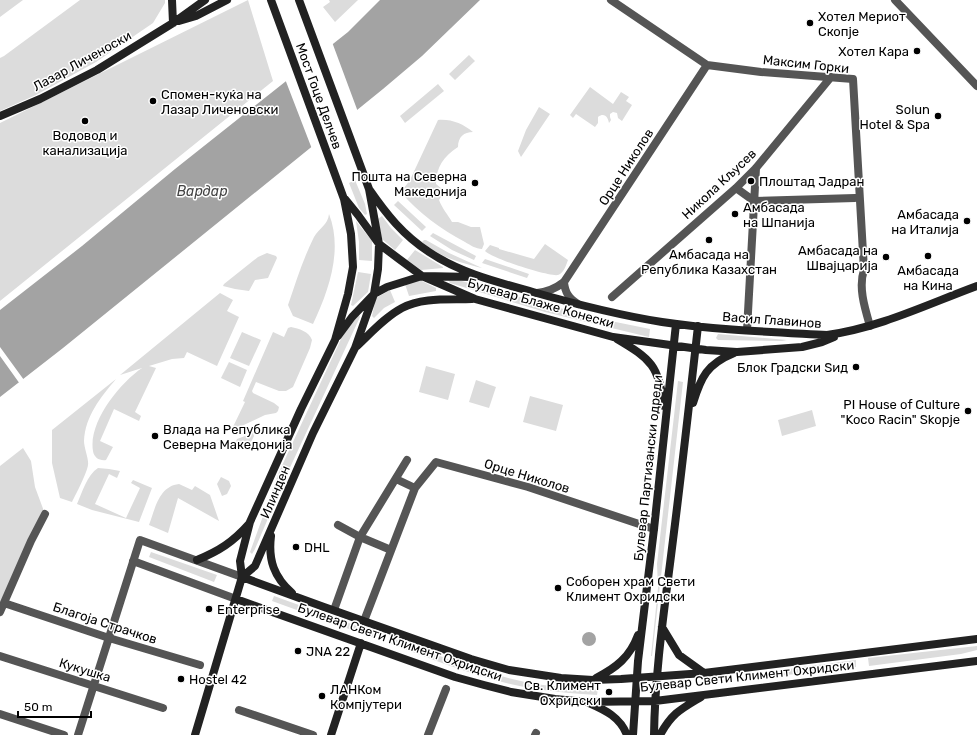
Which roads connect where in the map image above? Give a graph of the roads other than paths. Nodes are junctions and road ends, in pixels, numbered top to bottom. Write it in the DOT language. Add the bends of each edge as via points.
graph roads {
  1 [pos="172,0"];
  2 [pos="205,0"];
  3 [pos="227,0"];
  4 [pos="271,0"];
  5 [pos="299,0"];
  6 [pos="611,0"];
  7 [pos="895,0"];
  8 [pos="173,23"];
  9 [pos="707,65"];
  10 [pos="831,77"];
  11 [pos="975,83"];
  12 [pos="0,116"];
  13 [pos="756,168"];
  14 [pos="736,188"];
  15 [pos="369,189"];
  16 [pos="858,197"];
  17 [pos="344,199"];
  18 [pos="754,201"];
  19 [pos="379,244"];
  20 [pos="422,276"];
  21 [pos="481,278"];
  22 [pos="564,282"];
  23 [pos="977,286"];
  24 [pos="537,293"];
  25 [pos="374,294"];
  26 [pos="612,297"];
  27 [pos="475,299"];
  28 [pos="578,304"];
  29 [pos="676,324"];
  30 [pos="698,326"];
  31 [pos="870,326"];
  32 [pos="747,330"];
  33 [pos="845,333"];
  34 [pos="613,337"];
  35 [pos="335,340"];
  36 [pos="673,346"];
  37 [pos="355,348"];
  38 [pos="695,349"];
  39 [pos="737,352"];
  40 [pos="666,420"];
  41 [pos="687,421"];
  42 [pos="407,460"];
  43 [pos="396,479"];
  44 [pos="415,488"];
  45 [pos="45,514"];
  46 [pos="250,522"];
  47 [pos="338,525"];
  48 [pos="654,529"];
  49 [pos="271,531"];
  50 [pos="360,537"];
  51 [pos="391,550"];
  52 [pos="197,560"];
  53 [pos="133,561"];
  54 [pos="242,577"];
  55 [pos="296,597"];
  56 [pos="236,599"];
  57 [pos="4,603"];
  58 [pos="334,610"];
  59 [pos="0,612"];
  60 [pos="364,621"];
  61 [pos="642,627"];
  62 [pos="662,627"];
  63 [pos="109,638"];
  64 [pos="977,639"];
  65 [pos="360,643"];
  66 [pos="0,656"];
  67 [pos="977,661"];
  68 [pos="200,665"];
  69 [pos="704,673"];
  70 [pos="657,677"];
  71 [pos="637,678"];
  72 [pos="593,680"];
  73 [pos="94,685"];
  74 [pos="446,689"];
  75 [pos="705,695"];
  76 [pos="655,700"];
  77 [pos="635,701"];
  78 [pos="586,702"];
  79 [pos="163,708"];
  80 [pos="239,710"];
  81 [pos="0,714"];
  82 [pos="64,735"];
  83 [pos="78,735"];
  84 [pos="195,735"];
  85 [pos="312,735"];
  86 [pos="331,735"];
  87 [pos="428,735"];
  88 [pos="627,735"];
  89 [pos="633,735"];
  90 [pos="654,735"];
  91 [pos="660,735"];
  1 -- 8 [label="street"];
  2 -- 8 [label="street"];
  3 -- 8 [label="street" via="196,16"];
  4 -- 17 [label="street, Мост Гоце Делчев"];
  5 -- 15 [label="street, Мост Гоце Делчев"];
  6 -- 9 [label="street, Максим Горки"];
  7 -- 11 [label="street"];
  8 -- 12 [label="street, Лазар Личеноски" via="97,70"];
  9 -- 10 [label="street, Максим Горки"];
  9 -- 22 [label="street, Орце Николов"];
  10 -- 13 [label="street, Никола Кљусев"];
  10 -- 16 [label="street, Максим Горки" via="853,79"];
  13 -- 14 [label="street, Никола Кљусев"];
  13 -- 18 [label="street"];
  14 -- 18 [label="street"];
  14 -- 26 [label="street, Никола Кљусев"];
  15 -- 19 [label="street, Илинден"];
  15 -- 21 [label="street, Булевар Блаже Конески" via="392,221 413,241 437,257"];
  16 -- 18 [label="street"];
  16 -- 31 [label="street, Максим Горки" via="864,270 867,276 867,316"];
  17 -- 19 [label="street, Булевар Блаже Конески"];
  17 -- 35 [label="street, Илинден" via="351,234 353,266"];
  18 -- 32 [label="street"];
  19 -- 20 [label="street, Булевар Блаже Конески"];
  19 -- 25 [label="street, Илинден"];
  20 -- 21 [label="street, Илинден"];
  20 -- 25 [label="street, Илинден"];
  20 -- 27 [label="street, Булевар Блаже Конески"];
  21 -- 24 [label="street, Булевар Блаже Конески"];
  22 -- 24 [label="street, Орце Николов" via="547,292"];
  22 -- 28 [label="street" via="569,298"];
  23 -- 31 [label="street, Васил Главинов"];
  24 -- 28 [label="street, Булевар Блаже Конески"];
  25 -- 35 [label="street, Илинден"];
  25 -- 37 [label="street, Илинден"];
  27 -- 34 [label="street, Булевар Блаже Конески"];
  27 -- 37 [label="street, Илинден" via="421,302 404,307 384,321"];
  28 -- 29 [label="street, Булевар Блаже Конески" via="615,314"];
  29 -- 30 [label="street, Булевар Блаже Конески"];
  29 -- 36 [label="street, Булевар Партизански одреди"];
  30 -- 32 [label="street, Васил Главинов"];
  30 -- 38 [label="street"];
  31 -- 33 [label="street, Васил Главинов"];
  32 -- 33 [label="street, Васил Главинов" via="827,336"];
  33 -- 39 [label="street, Васил Главинов" via="802,347"];
  34 -- 36 [label="street, Булевар Блаже Конески"];
  34 -- 40 [label="street" via="652,364 661,384"];
  35 -- 46 [label="street, Илинден"];
  36 -- 38 [label="street, Булевар Блаже Конески"];
  36 -- 40 [label="street, Булевар Партизански одреди"];
  37 -- 49 [label="street, Илинден"];
  38 -- 39 [label="street, Васил Главинов"];
  38 -- 41 [label="street"];
  39 -- 41 [label="street" via="715,363 701,379"];
  40 -- 48 [label="street, Булевар Партизански одреди"];
  41 -- 62 [label="street"];
  42 -- 43 [label="street"];
  43 -- 44 [label="street"];
  43 -- 50 [label="street"];
  44 -- 48 [label="street, Орце Николов" via="436,462 535,489"];
  44 -- 51 [label="street, Орце Николов"];
  45 -- 57 [label="street"];
  46 -- 52 [label="street" via="223,548"];
  46 -- 54 [label="street, Илинден" via="240,561"];
  47 -- 50 [label="street"];
  48 -- 61 [label="street, Булевар Партизански одреди"];
  49 -- 54 [label="street, Илинден" via="255,566"];
  49 -- 55 [label="street" via="270,552 274,569 279,579"];
  50 -- 51 [label="street"];
  50 -- 58 [label="street"];
  51 -- 60 [label="street, Орце Николов"];
  52 -- 53 [label="street, Булевар Свети Климент Охридски" via="140,540"];
  52 -- 54 [label="street, Булевар Свети Климент Охридски"];
  53 -- 56 [label="street, Булевар Свети Климент Охридски"];
  53 -- 63 [label="street"];
  54 -- 55 [label="street, Булевар Свети Климент Охридски"];
  54 -- 56 [label="street, Илинден"];
  55 -- 58 [label="street, Булевар Свети Климент Охридски"];
  56 -- 65 [label="street, Булевар Свети Климент Охридски"];
  56 -- 84 [label="street, Илинден"];
  57 -- 59 [label="street"];
  57 -- 63 [label="street, Благоја Страчков"];
  58 -- 60 [label="street, Булевар Свети Климент Охридски"];
  60 -- 72 [label="street, Булевар Свети Климент Охридски" via="509,670"];
  61 -- 71 [label="street, Булевар Партизански одреди"];
  61 -- 72 [label="street" via="623,660"];
  62 -- 69 [label="street" via="679,655"];
  62 -- 70 [label="street"];
  63 -- 68 [label="street, Благоја Страчков"];
  63 -- 73 [label="street"];
  64 -- 69 [label="street, Булевар Свети Климент Охридски"];
  65 -- 78 [label="street, Булевар Свети Климент Охридски" via="484,686"];
  65 -- 86 [label="street"];
  66 -- 73 [label="street, Кукушка"];
  67 -- 75 [label="street, Булевар Свети Климент Охридски"];
  69 -- 70 [label="street, Булевар Свети Климент Охридски"];
  70 -- 71 [label="street, Булевар Свети Климент Охридски"];
  70 -- 76 [label="street"];
  71 -- 72 [label="street, Булевар Свети Климент Охридски"];
  71 -- 77 [label="street, Булевар Партизански одреди"];
  73 -- 79 [label="street, Кукушка"];
  73 -- 83 [label="street"];
  74 -- 87 [label="street"];
  75 -- 76 [label="street, Булевар Свети Климент Охридски"];
  75 -- 91 [label="street" via="670,718"];
  76 -- 77 [label="street, Булевар Свети Климент Охридски"];
  76 -- 90 [label="street"];
  77 -- 78 [label="street, Булевар Свети Климент Охридски"];
  77 -- 89 [label="street, Булевар Партизански одреди"];
  78 -- 88 [label="street" via="614,716"];
  80 -- 85 [label="street"];
  81 -- 82 [label="street"];
}
